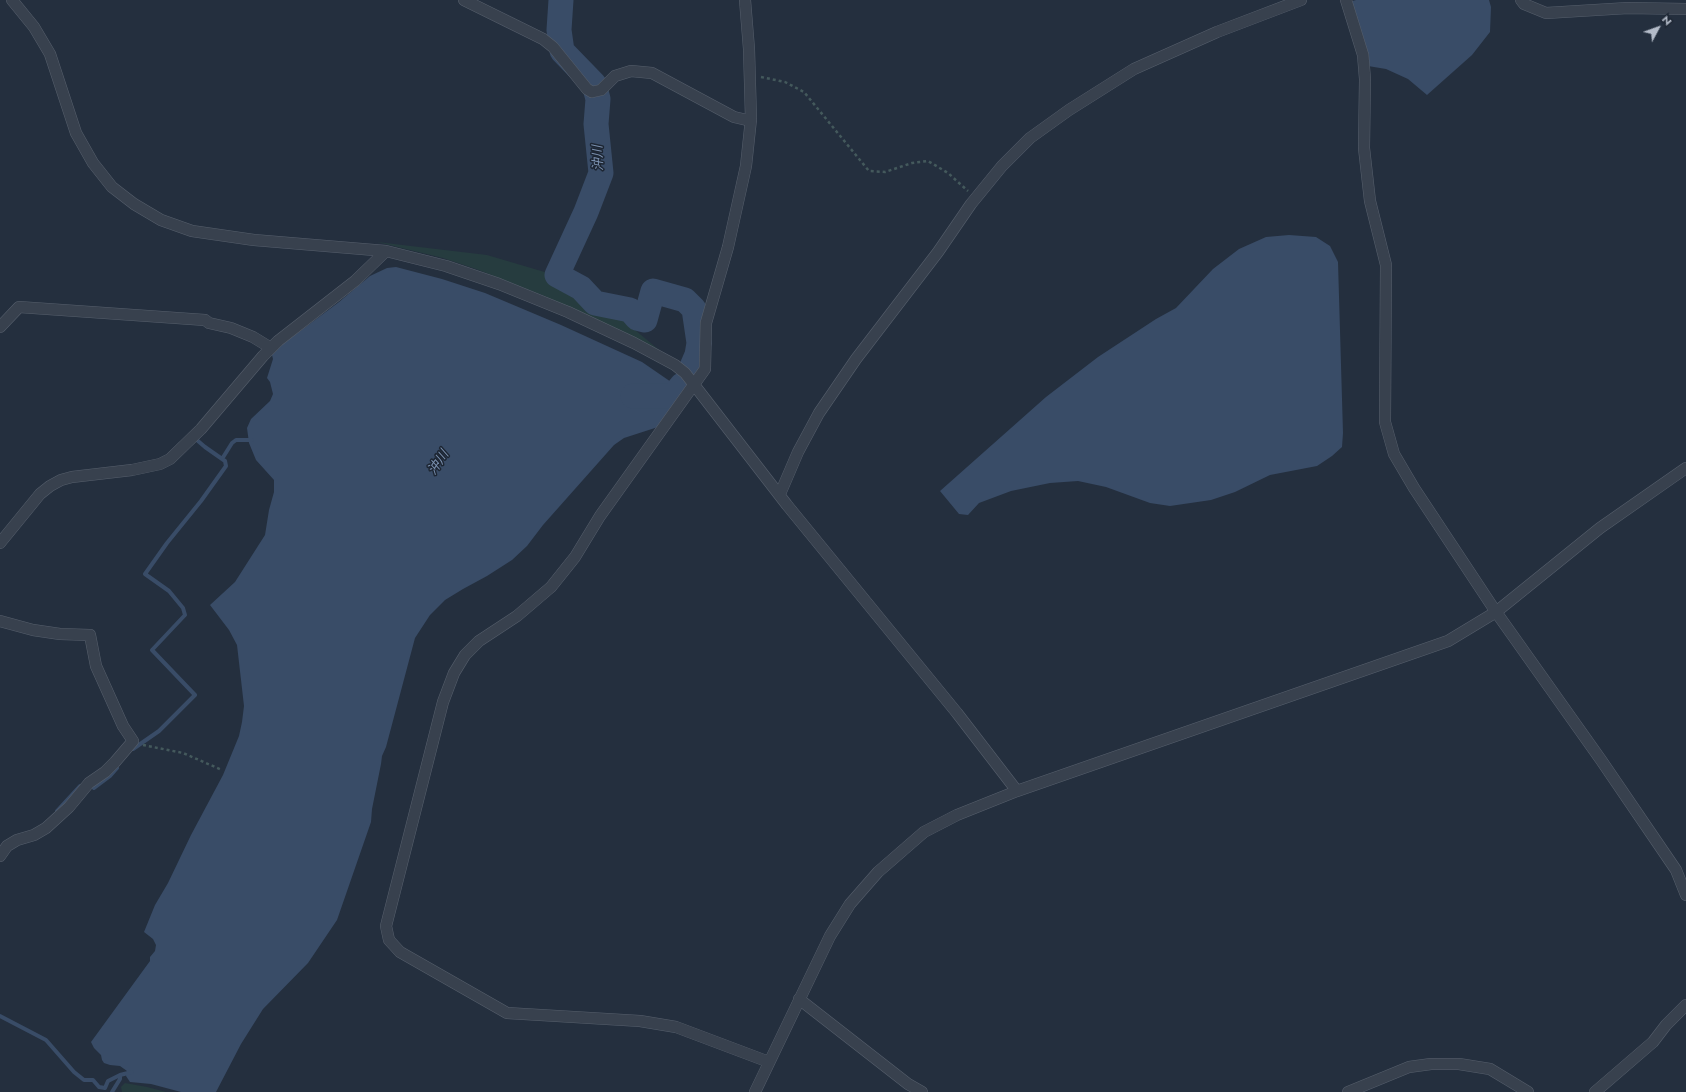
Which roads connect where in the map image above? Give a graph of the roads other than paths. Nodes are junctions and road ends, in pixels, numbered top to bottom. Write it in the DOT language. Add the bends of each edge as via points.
graph roads {
  1 [pos="12,0"];
  2 [pos="464,0"];
  3 [pos="746,0"];
  4 [pos="1301,0"];
  5 [pos="1346,0"];
  6 [pos="1521,0"];
  7 [pos="1686,9"];
  8 [pos="751,121"];
  9 [pos="386,251"];
  10 [pos="0,327"];
  11 [pos="271,348"];
  12 [pos="695,384"];
  13 [pos="1686,468"];
  14 [pos="780,494"];
  15 [pos="0,543"];
  16 [pos="1496,612"];
  17 [pos="0,621"];
  18 [pos="1017,791"];
  19 [pos="0,856"];
  20 [pos="1686,896"];
  21 [pos="799,999"];
  22 [pos="1686,1005"];
  23 [pos="769,1062"];
  24 [pos="755,1092"];
  25 [pos="922,1092"];
  26 [pos="1348,1092"];
  27 [pos="1528,1092"];
  28 [pos="1595,1092"];
  1 -- 9 [label="street" via="34,27 50,54 76,133 93,163 112,187 134,204 161,220 192,232"];
  2 -- 8 [label="street" via="542,39 553,47 587,89 596,91 615,76 631,71 652,73 734,116"];
  3 -- 8 [label="street"];
  4 -- 14 [label="street" via="1217,32 1128,73 1030,138 1002,166 976,198 856,359 819,413 798,452"];
  5 -- 16 [label="street" via="1363,55 1364,148 1370,201 1386,265 1385,422 1394,454 1402,468"];
  6 -- 7 [label="street" via="1524,4 1546,13 1628,8"];
  8 -- 12 [label="street" via="746,166 728,248 706,323 705,369"];
  9 -- 11 [label="street" via="355,281"];
  9 -- 12 [label="street" via="446,266 568,312 675,365"];
  10 -- 11 [label="street" via="19,307 205,320 253,337"];
  11 -- 15 [label="street" via="170,459 160,464 132,470 61,480 40,494"];
  12 -- 14 [label="street"];
  12 -- 23 [label="street" via="551,587 517,616 479,641 465,655 454,673 443,702 386,926 389,940 400,952 507,1013 640,1021 676,1028"];
  13 -- 16 [label="street" via="1600,528"];
  14 -- 18 [label="street" via="957,712"];
  16 -- 18 [label="street" via="1448,641"];
  16 -- 20 [label="street" via="1676,870"];
  17 -- 19 [label="street" via="33,630 90,635 96,666 122,726 133,741 115,762 89,783 69,807 46,828 7,846"];
  18 -- 21 [label="street" via="957,815 924,832 878,872 850,904 830,936"];
  21 -- 23 [label="street"];
  21 -- 25 [label="street" via="908,1084"];
  22 -- 28 [label="street" via="1653,1042"];
  23 -- 24 [label="street"];
  26 -- 27 [label="street" via="1409,1067 1459,1064 1490,1069"];
}
